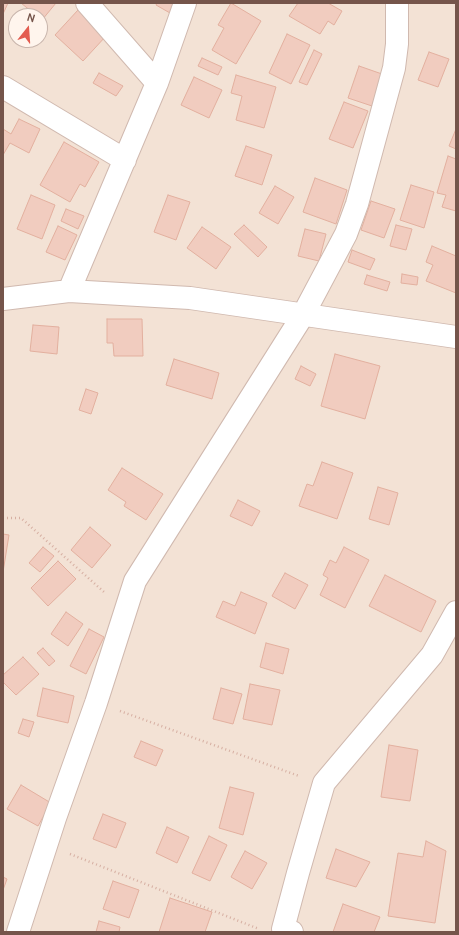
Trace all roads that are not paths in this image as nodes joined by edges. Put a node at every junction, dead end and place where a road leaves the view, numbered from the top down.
1 (87, 3) edge
2 (185, 3) edge
3 (397, 3) edge
4 (157, 83) junction
5 (3, 87) edge
6 (125, 160) junction
7 (69, 291) junction
8 (3, 299) edge
9 (303, 314) junction
10 (456, 337) edge
11 (456, 612) edge
12 (288, 930) edge
13 (18, 932) edge

1 - 4 street
2 - 4 street
3 - 9 street
4 - 6 street
5 - 6 street
6 - 7 street
7 - 8 street
7 - 9 street
9 - 10 street
9 - 13 street
11 - 12 street

